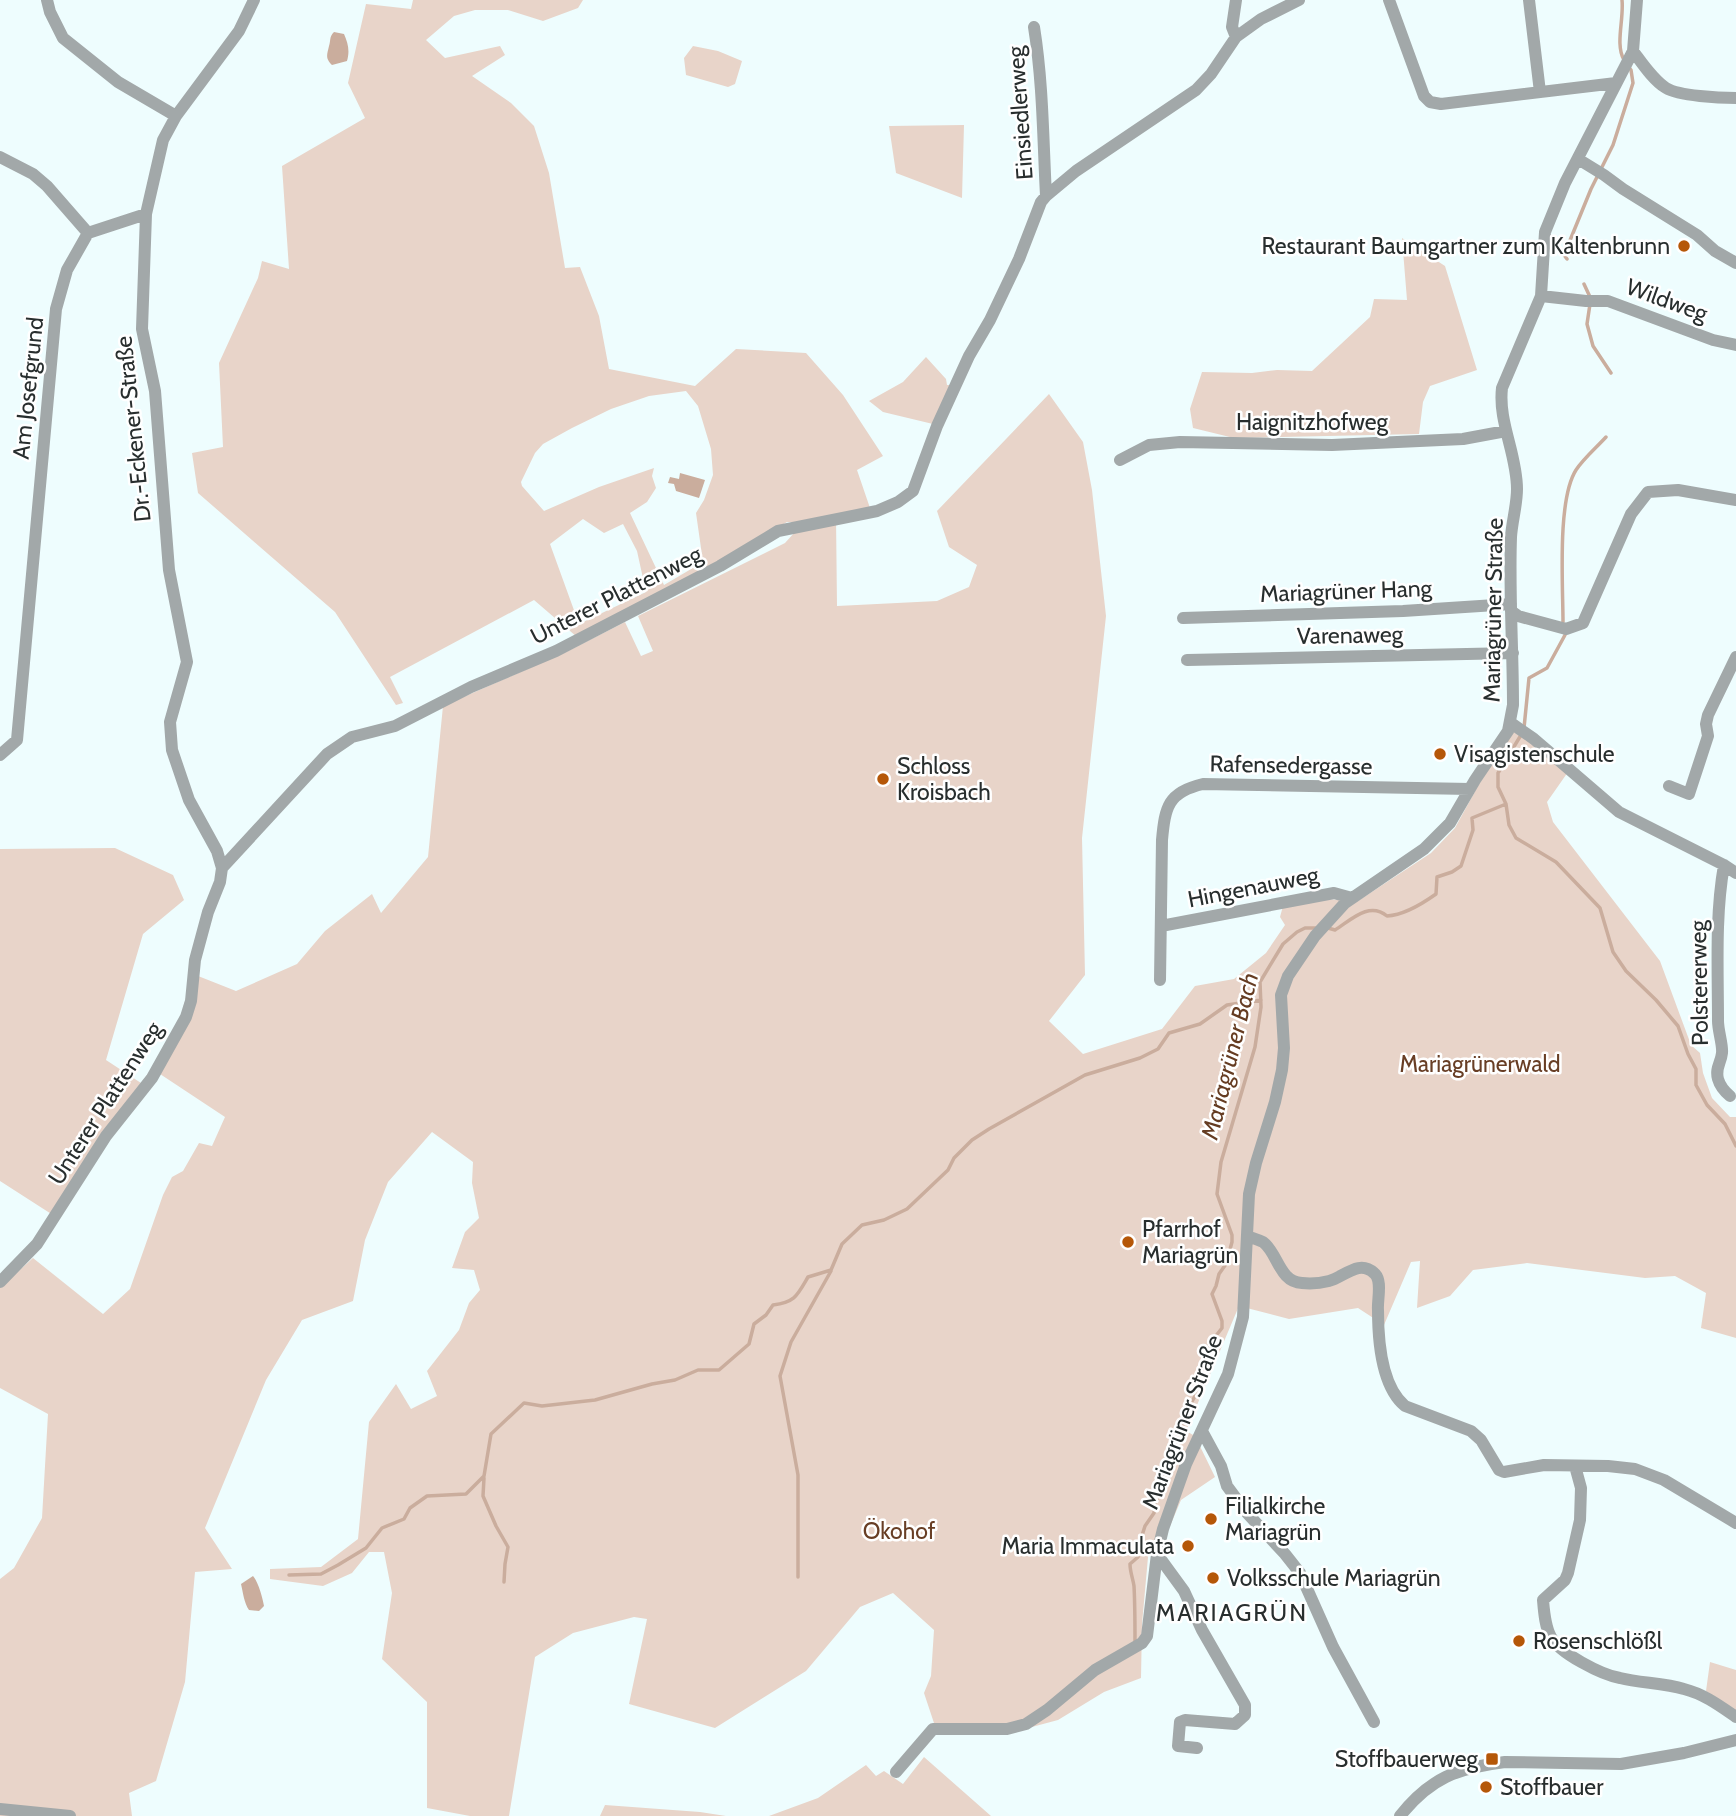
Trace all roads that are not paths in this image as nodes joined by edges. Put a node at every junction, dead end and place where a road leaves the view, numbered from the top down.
1 (47, 0) edge
2 (254, 0) edge
3 (1236, 0) edge
4 (1299, 0) edge
5 (1389, 0) edge
6 (1529, 0) edge
7 (1637, 0) edge
8 (1034, 27) dead end
9 (1236, 37) junction
10 (1628, 60) junction
11 (1616, 83) junction
12 (1540, 92) junction
13 (1736, 98) edge
14 (176, 116) junction
15 (0, 157) edge
16 (1578, 159) junction
17 (1046, 196) junction
18 (146, 214) junction
19 (88, 233) junction
20 (1736, 263) edge
21 (1541, 296) junction
22 (1736, 345) edge
23 (1506, 431) junction
24 (1120, 460) dead end
25 (1736, 500) edge
26 (1511, 607) junction
27 (1183, 618) dead end
28 (1513, 653) junction
29 (1736, 657) edge
30 (1187, 660) dead end
31 (1518, 727) junction
32 (0, 755) edge
33 (1669, 786) dead end
34 (1470, 789) junction
35 (1724, 865) junction
36 (222, 868) junction
37 (1736, 873) edge
38 (1352, 898) junction
39 (1161, 926) junction
40 (1160, 980) dead end
41 (1730, 1096) dead end
42 (1247, 1236) junction
43 (0, 1282) edge
44 (1202, 1431) junction
45 (1575, 1466) junction
46 (1736, 1523) edge
47 (1157, 1554) junction
48 (1736, 1717) edge
49 (1374, 1722) dead end
50 (1736, 1740) edge
51 (1197, 1748) dead end
52 (896, 1772) dead end
53 (0, 1809) edge
54 (70, 1816) edge
55 (1400, 1816) edge

1 - 14 street
2 - 14 street, Dr.-Eckener-Straße
3 - 9 street
4 - 9 street, Unterer Plattenweg
5 - 12 street
6 - 12 street
7 - 10 street, Mariagrüner Straße
8 - 17 street, Einsiedlerweg
9 - 17 street, Unterer Plattenweg
10 - 11 street, Mariagrüner Straße
10 - 13 street
11 - 12 street
11 - 16 street, Mariagrüner Straße
14 - 18 street, Dr.-Eckener-Straße
15 - 19 street
16 - 20 street
16 - 21 street, Mariagrüner Straße
17 - 36 street, Unterer Plattenweg
18 - 19 street
18 - 36 street, Dr.-Eckener-Straße
19 - 32 street, Am Josefgrund
21 - 22 street, Wildweg
21 - 23 street, Mariagrüner Straße
23 - 24 street, Haignitzhofweg
23 - 26 street, Mariagrüner Straße
25 - 26 street
26 - 27 street, Mariagrüner Hang
26 - 28 street, Mariagrüner Straße
28 - 30 street, Varenaweg
28 - 31 street, Mariagrüner Straße
29 - 33 street
31 - 34 street, Mariagrüner Straße
31 - 35 street
34 - 38 street, Mariagrüner Straße
34 - 39 street, Rafensedergasse
35 - 37 street
35 - 41 street, Polstererweg
36 - 43 street, Unterer Plattenweg
38 - 39 street, Hingenauweg
38 - 42 street, Mariagrüner Straße
39 - 40 street, Rafensedergasse
42 - 44 street, Mariagrüner Straße
42 - 45 street
44 - 47 street, Mariagrüner Straße
44 - 49 street
45 - 46 street
45 - 48 street
47 - 51 street
47 - 52 street, Mariagrüner Straße
50 - 55 street
53 - 54 street

